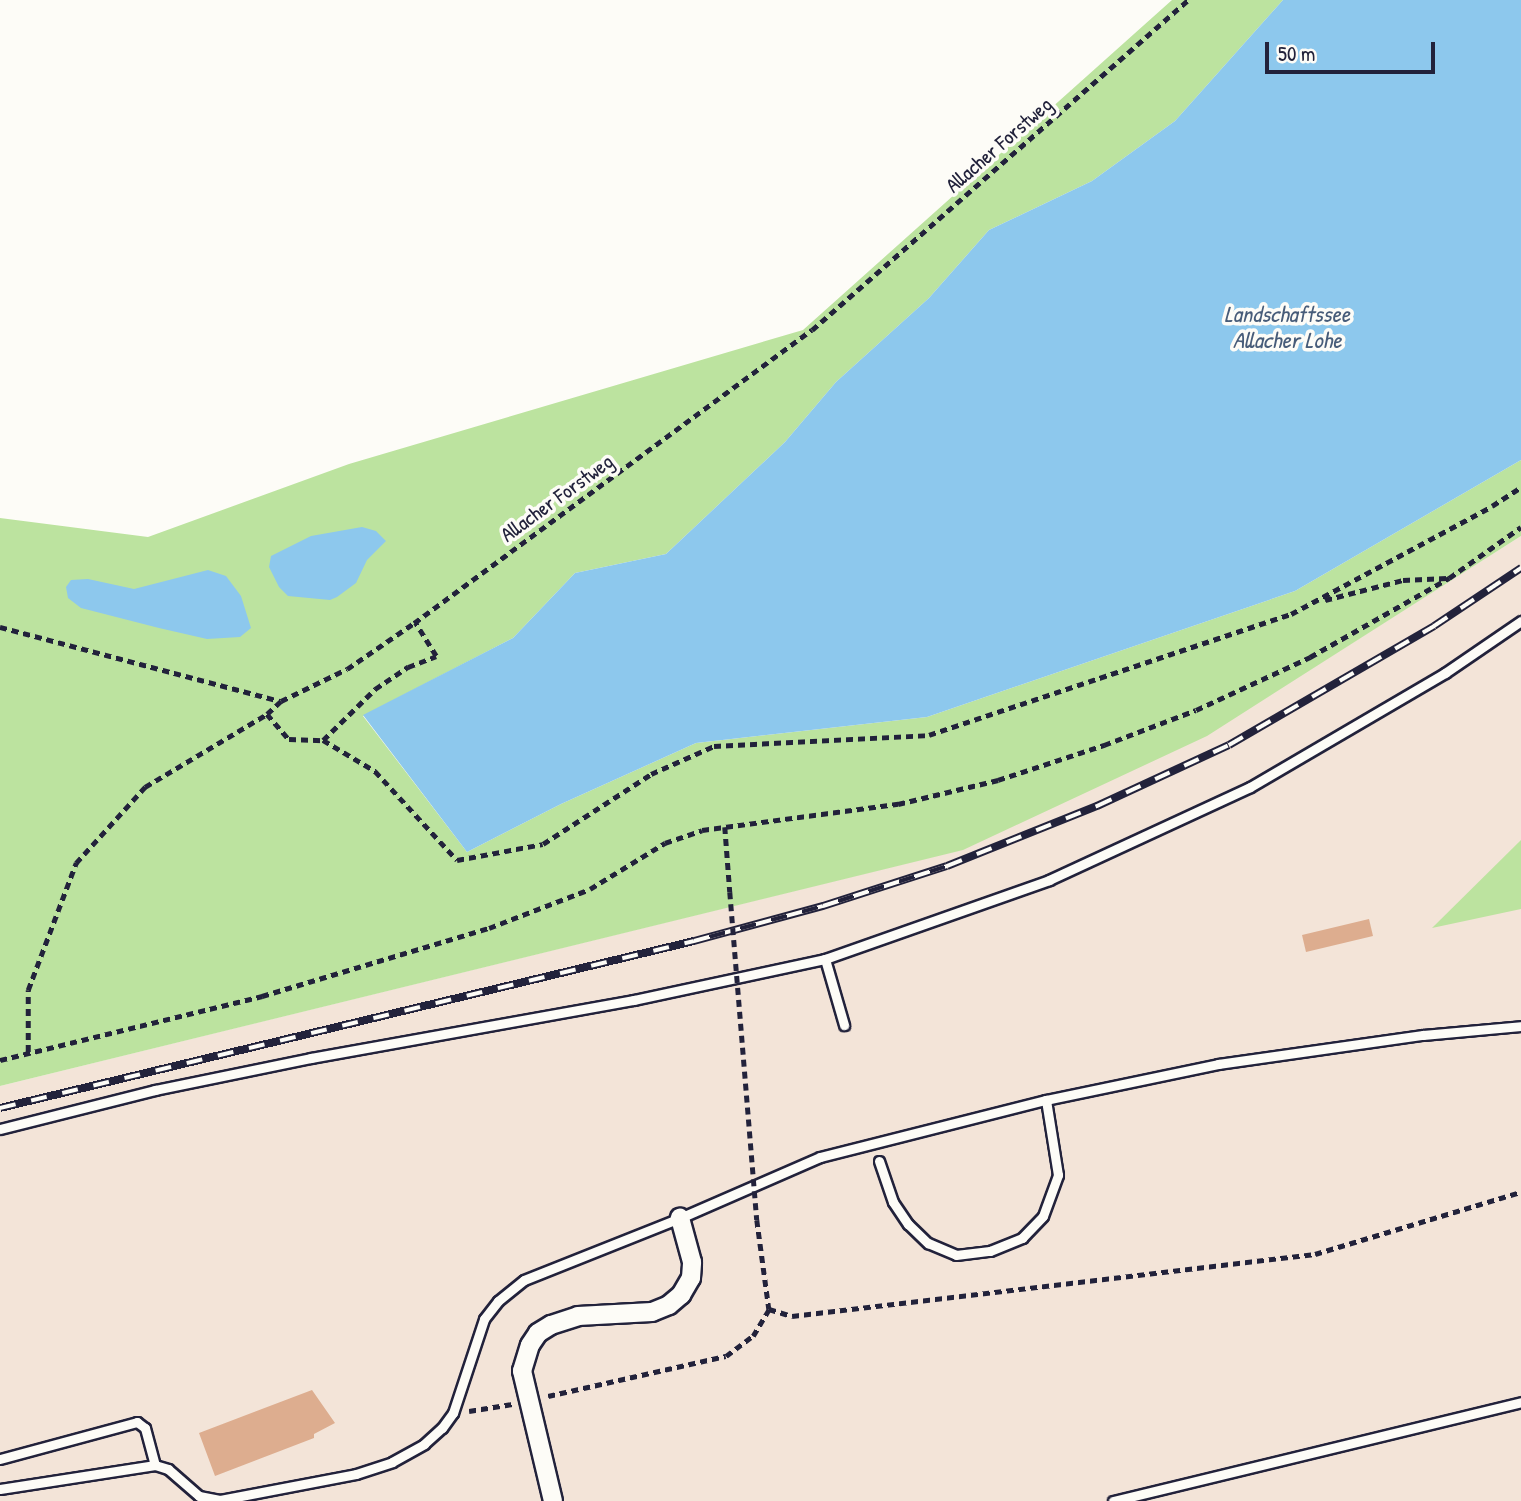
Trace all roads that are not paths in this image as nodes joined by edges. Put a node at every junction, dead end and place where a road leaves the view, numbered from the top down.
1 (1521, 621) edge
2 (825, 959) junction
3 (844, 1026) dead end
4 (1521, 1026) edge
5 (1046, 1100) junction
6 (0, 1129) edge
7 (879, 1161) dead end
8 (680, 1218) junction
9 (1521, 1402) edge
10 (0, 1459) edge
11 (155, 1465) junction
12 (0, 1489) edge
13 (553, 1501) edge
14 (1113, 1501) edge

1 - 2 lane
2 - 3 lane
2 - 6 lane
4 - 5 lane
5 - 7 lane
5 - 8 lane
8 - 11 lane
8 - 13 street
9 - 14 lane
10 - 11 lane
11 - 12 lane

